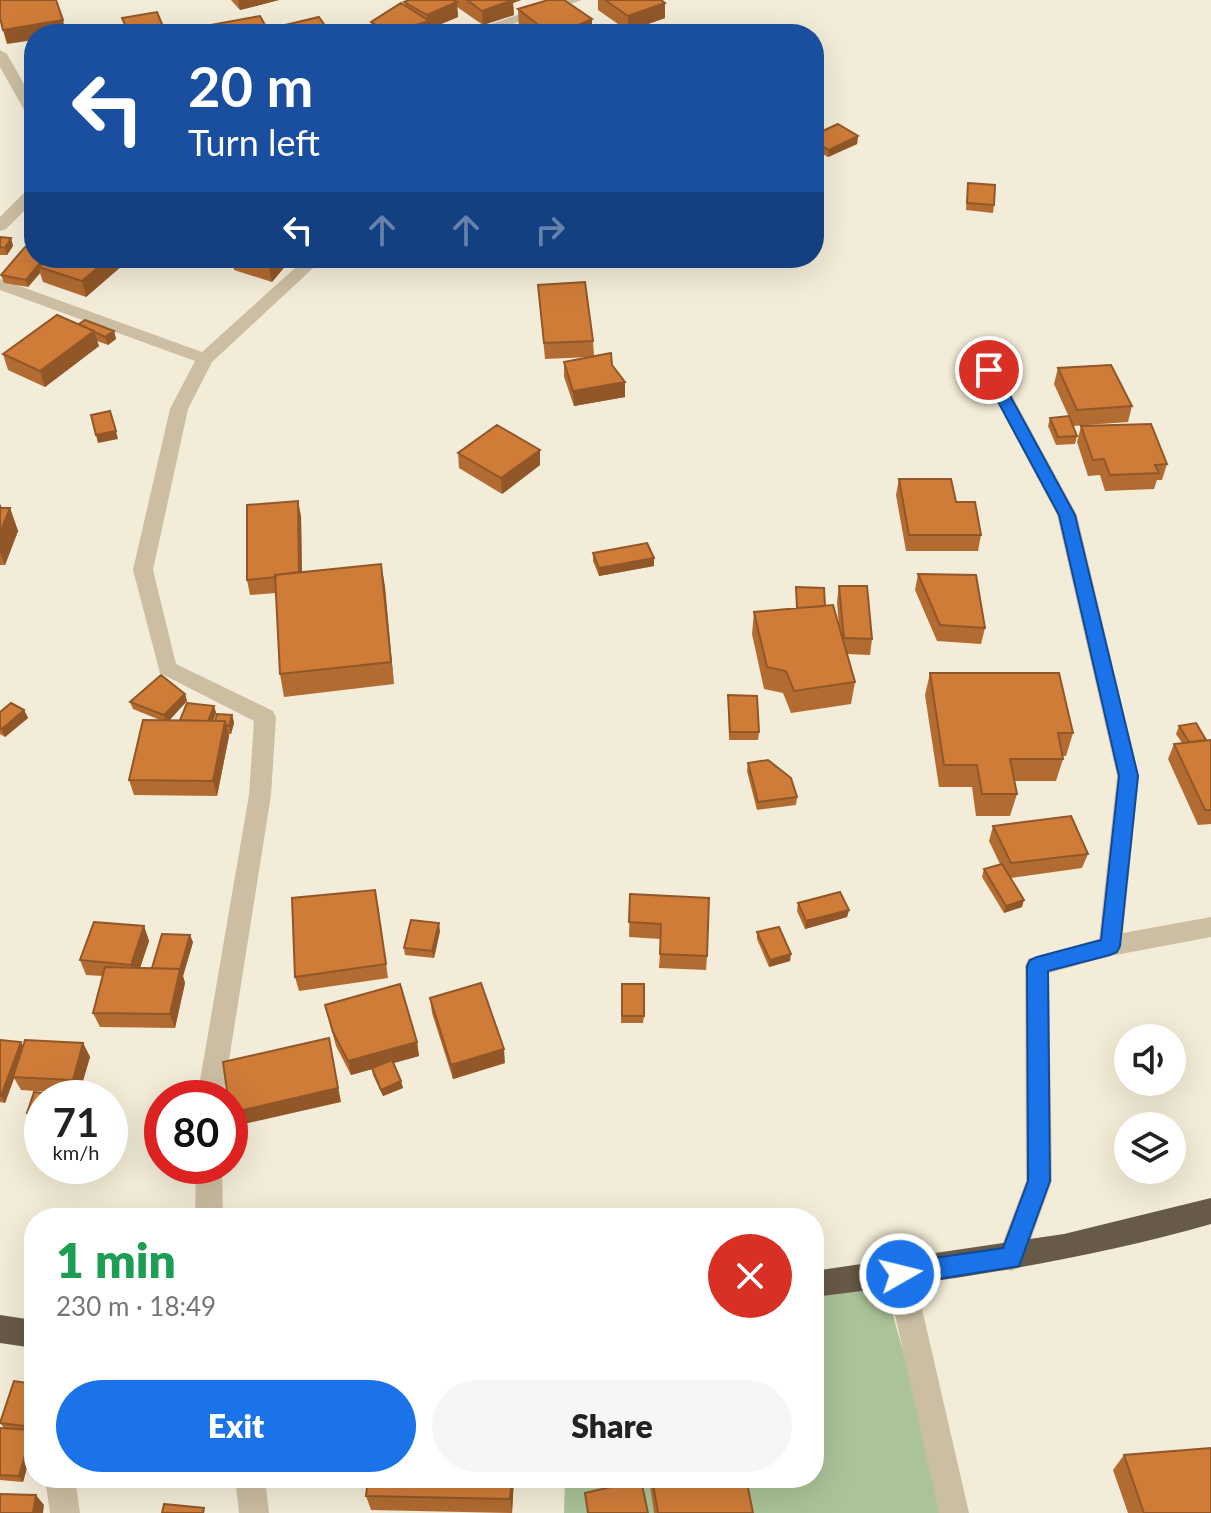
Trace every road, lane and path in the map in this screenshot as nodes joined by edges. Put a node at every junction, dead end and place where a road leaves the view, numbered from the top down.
1 (575, 0) edge
2 (500, 24) edge
3 (0, 54) edge
4 (24, 97) edge
5 (24, 202) edge
6 (0, 226) edge
7 (305, 268) edge
8 (0, 284) edge
9 (205, 359) junction
10 (989, 370) dead end
11 (1211, 927) edge
12 (1110, 946) junction
13 (213, 1080) edge
14 (209, 1184) edge
15 (209, 1208) edge
16 (1211, 1211) edge
17 (1011, 1258) junction
18 (900, 1274) junction
19 (824, 1283) edge
20 (0, 1329) edge
21 (24, 1333) edge
22 (61, 1488) edge
23 (251, 1488) edge
24 (65, 1513) edge
25 (254, 1513) edge
26 (954, 1513) edge

1 - 2 street
3 - 4 street
5 - 6 street
7 - 9 street
8 - 9 street
9 - 13 street
10 - 12 street
11 - 12 street
12 - 17 street
14 - 15 street
16 - 17 highway
17 - 18 highway
18 - 19 highway
18 - 26 street
20 - 21 highway
22 - 24 street
23 - 25 street

